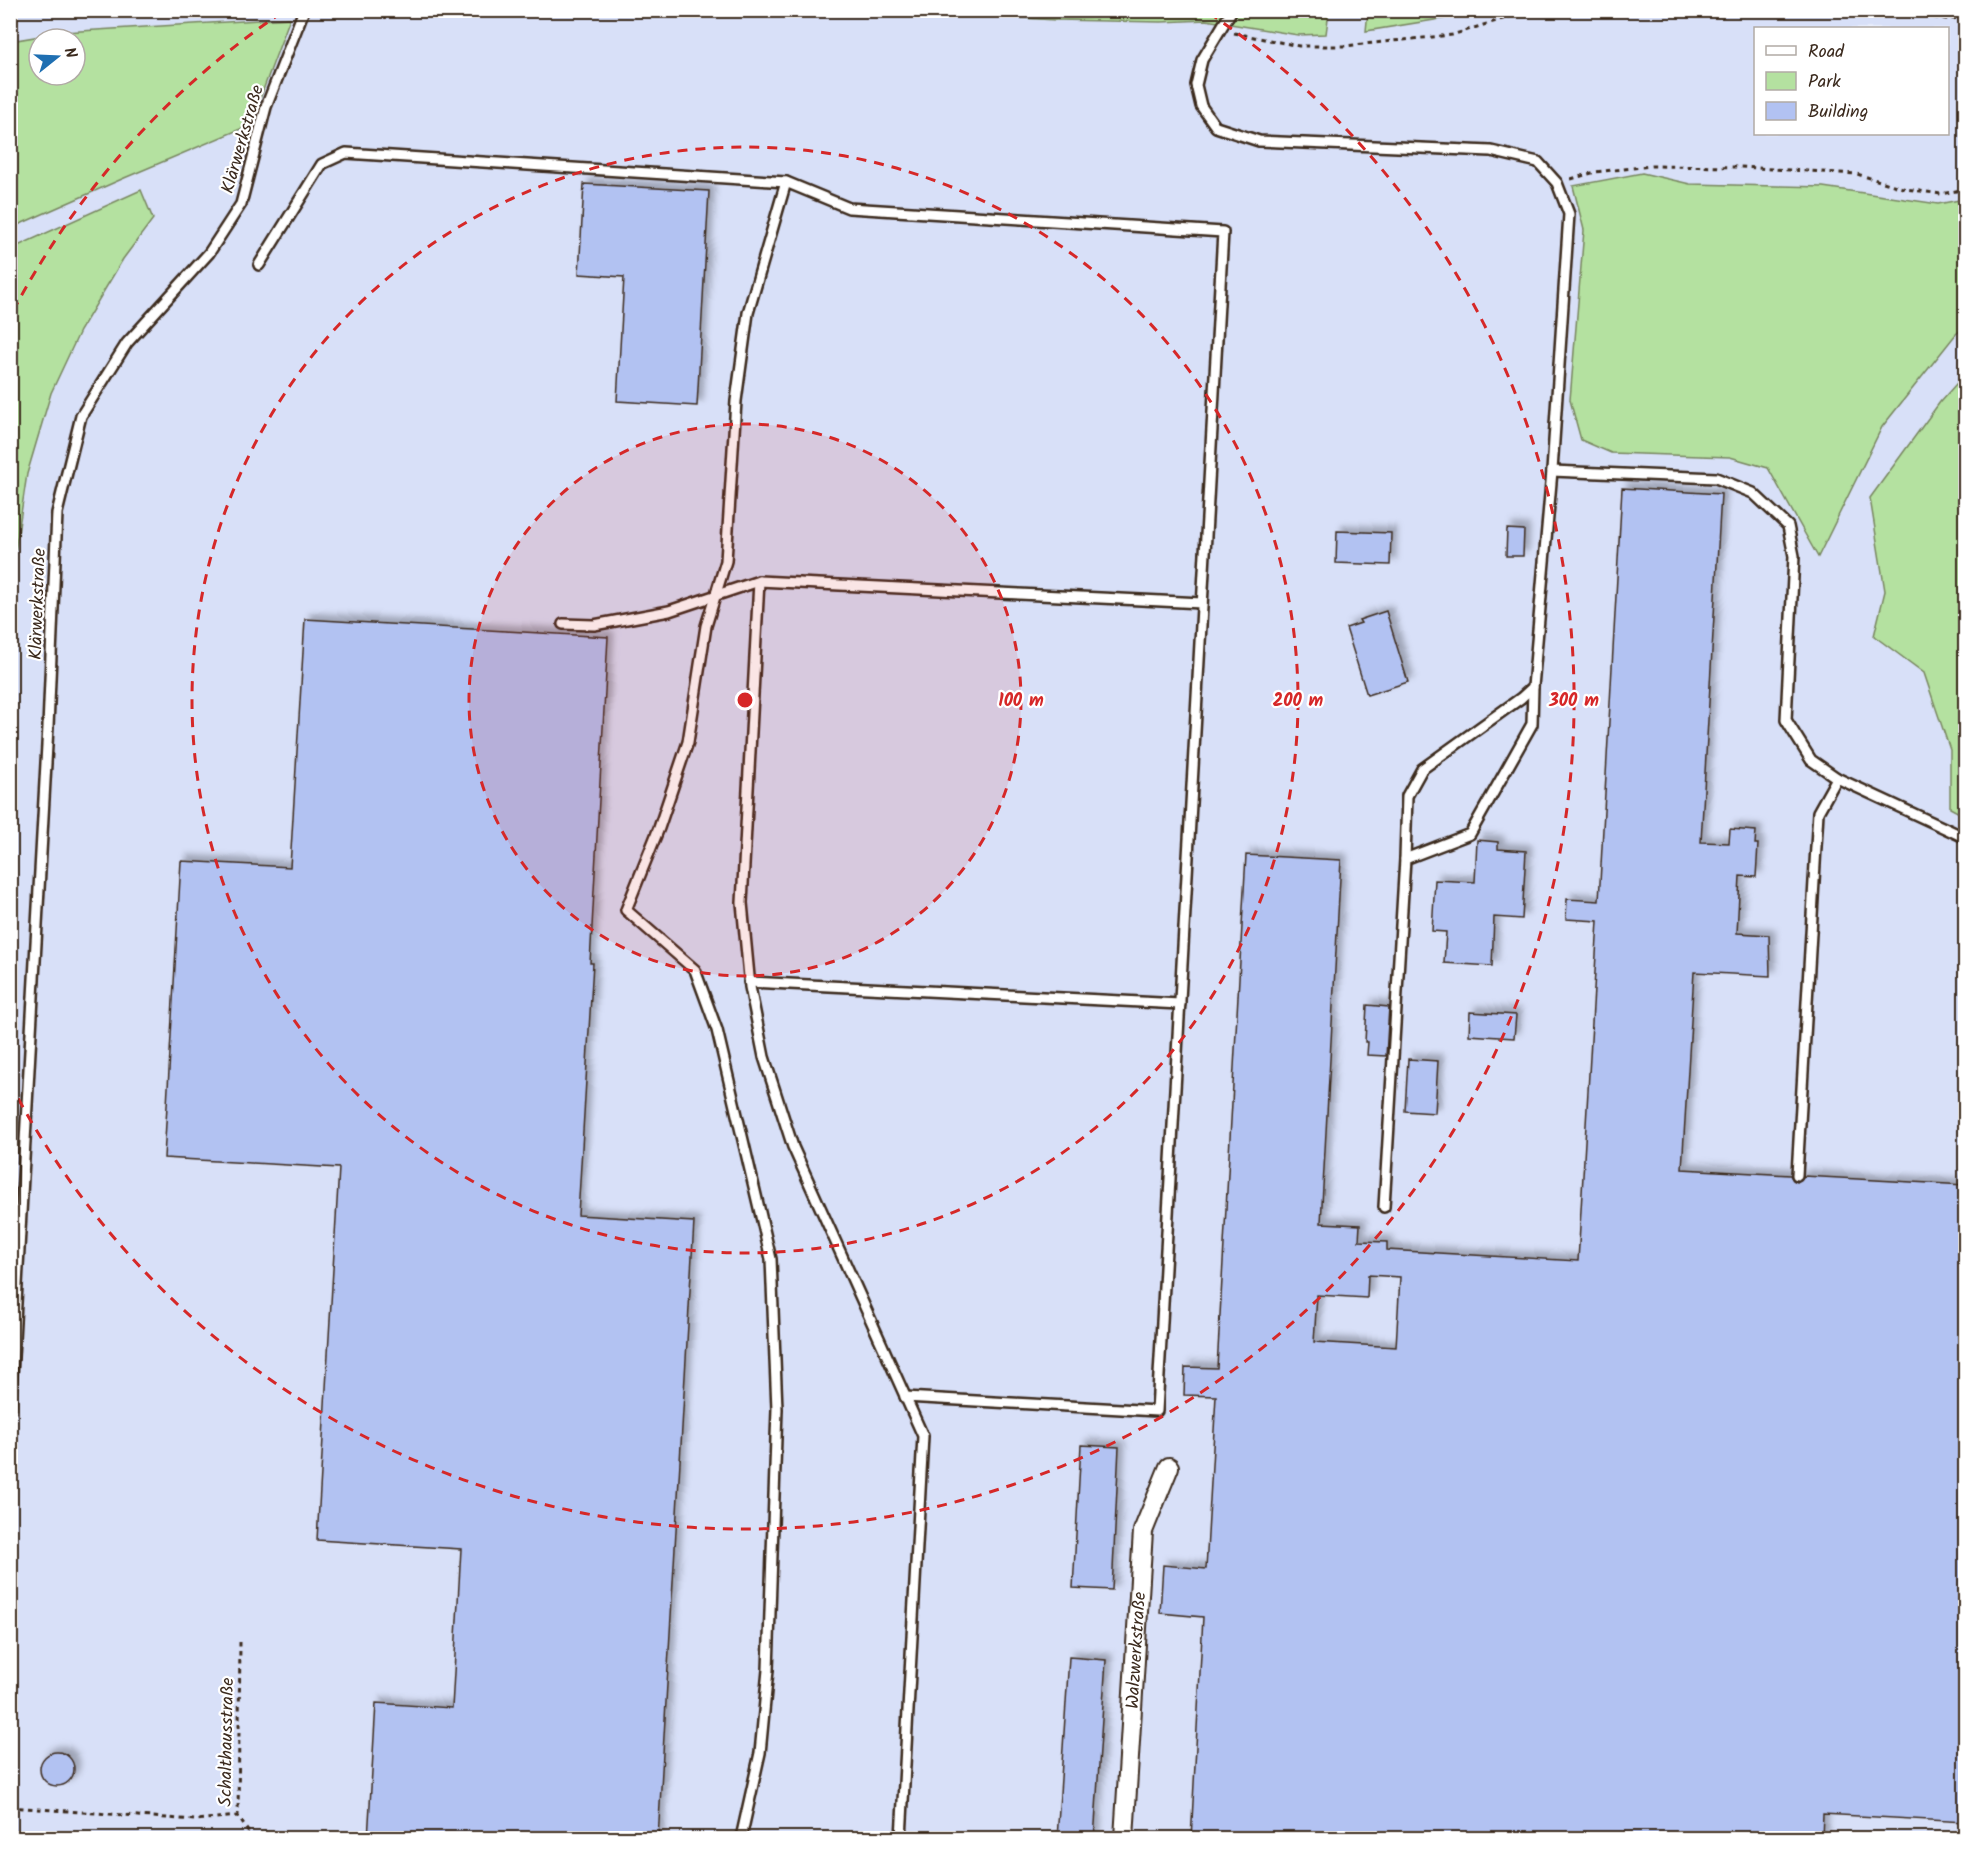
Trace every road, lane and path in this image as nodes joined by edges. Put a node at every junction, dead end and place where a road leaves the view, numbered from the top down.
1 (304, 10) edge
2 (1233, 10) edge
3 (1593, 10) edge
4 (1844, 10) edge
5 (1965, 18) edge
6 (1220, 30) junction
7 (786, 182) junction
8 (1557, 183) junction
9 (1965, 189) edge
10 (259, 265) dead end
11 (1552, 471) junction
12 (759, 581) junction
13 (715, 595) junction
14 (1202, 603) junction
15 (563, 624) dead end
16 (1533, 687) junction
17 (1837, 778) junction
18 (1965, 838) edge
19 (1405, 859) junction
20 (749, 982) junction
21 (1180, 1004) junction
22 (1797, 1176) dead end
23 (1384, 1207) dead end
24 (905, 1397) junction
25 (10, 1410) edge
26 (1169, 1467) dead end
27 (240, 1642) dead end
28 (10, 1807) edge
29 (238, 1816) junction
30 (252, 1839) edge
31 (741, 1839) edge
32 (901, 1839) edge
33 (1124, 1839) edge

1 - 25 lane, Klärwerkstraße
2 - 6 lane
3 - 6 path
4 - 5 path
6 - 8 lane
7 - 10 lane
7 - 13 lane
7 - 14 lane
8 - 9 path
8 - 11 lane
11 - 16 lane
11 - 17 lane
12 - 13 lane
12 - 14 lane
12 - 20 lane
13 - 15 lane
13 - 31 lane
14 - 21 lane
16 - 19 lane
16 - 19 lane
17 - 18 lane
17 - 22 lane
19 - 23 lane
20 - 21 lane
20 - 24 lane
21 - 24 lane
24 - 32 lane
26 - 33 street, Walzwerkstraße
27 - 29 path, Schalthausstraße
28 - 29 path
29 - 30 path, Schalthausstraße

